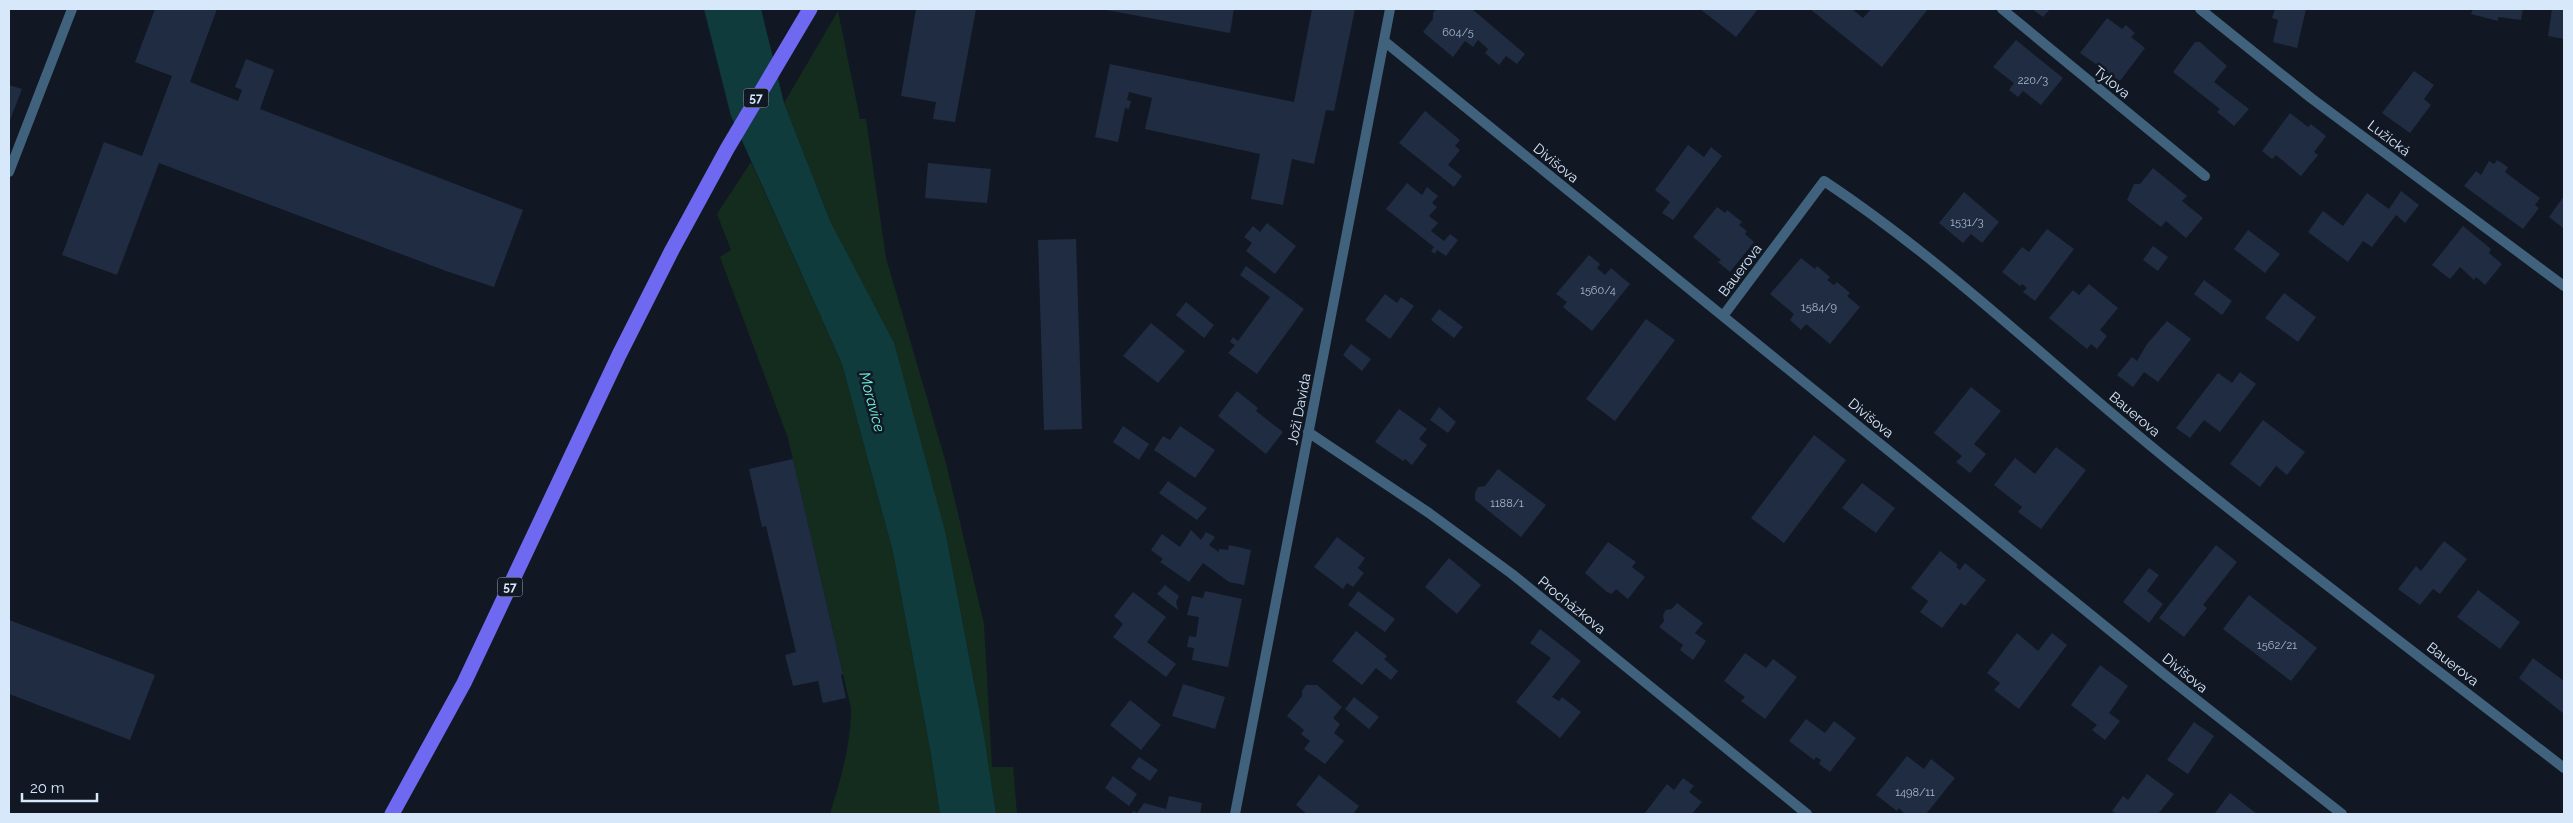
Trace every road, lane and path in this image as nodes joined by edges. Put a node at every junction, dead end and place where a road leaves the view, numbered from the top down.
1 (72, 9) edge
2 (810, 9) edge
3 (1390, 9) edge
4 (2002, 9) edge
5 (2200, 9) edge
6 (1384, 41) junction
7 (9, 172) edge
8 (2204, 176) dead end
9 (2564, 286) edge
10 (1723, 316) junction
11 (1308, 432) junction
12 (2564, 768) edge
13 (392, 814) edge
14 (1235, 814) edge
15 (1807, 814) edge
16 (2342, 814) edge

1 - 7 street
2 - 13 main road, 57
3 - 6 street, Joži Davida
4 - 8 street, Tylova
5 - 9 street, Lužická
6 - 10 street, Divišova
6 - 11 street, Joži Davida
10 - 12 street, Bauerova
10 - 16 street, Divišova
11 - 14 street, Joži Davida
11 - 15 street, Procházkova

